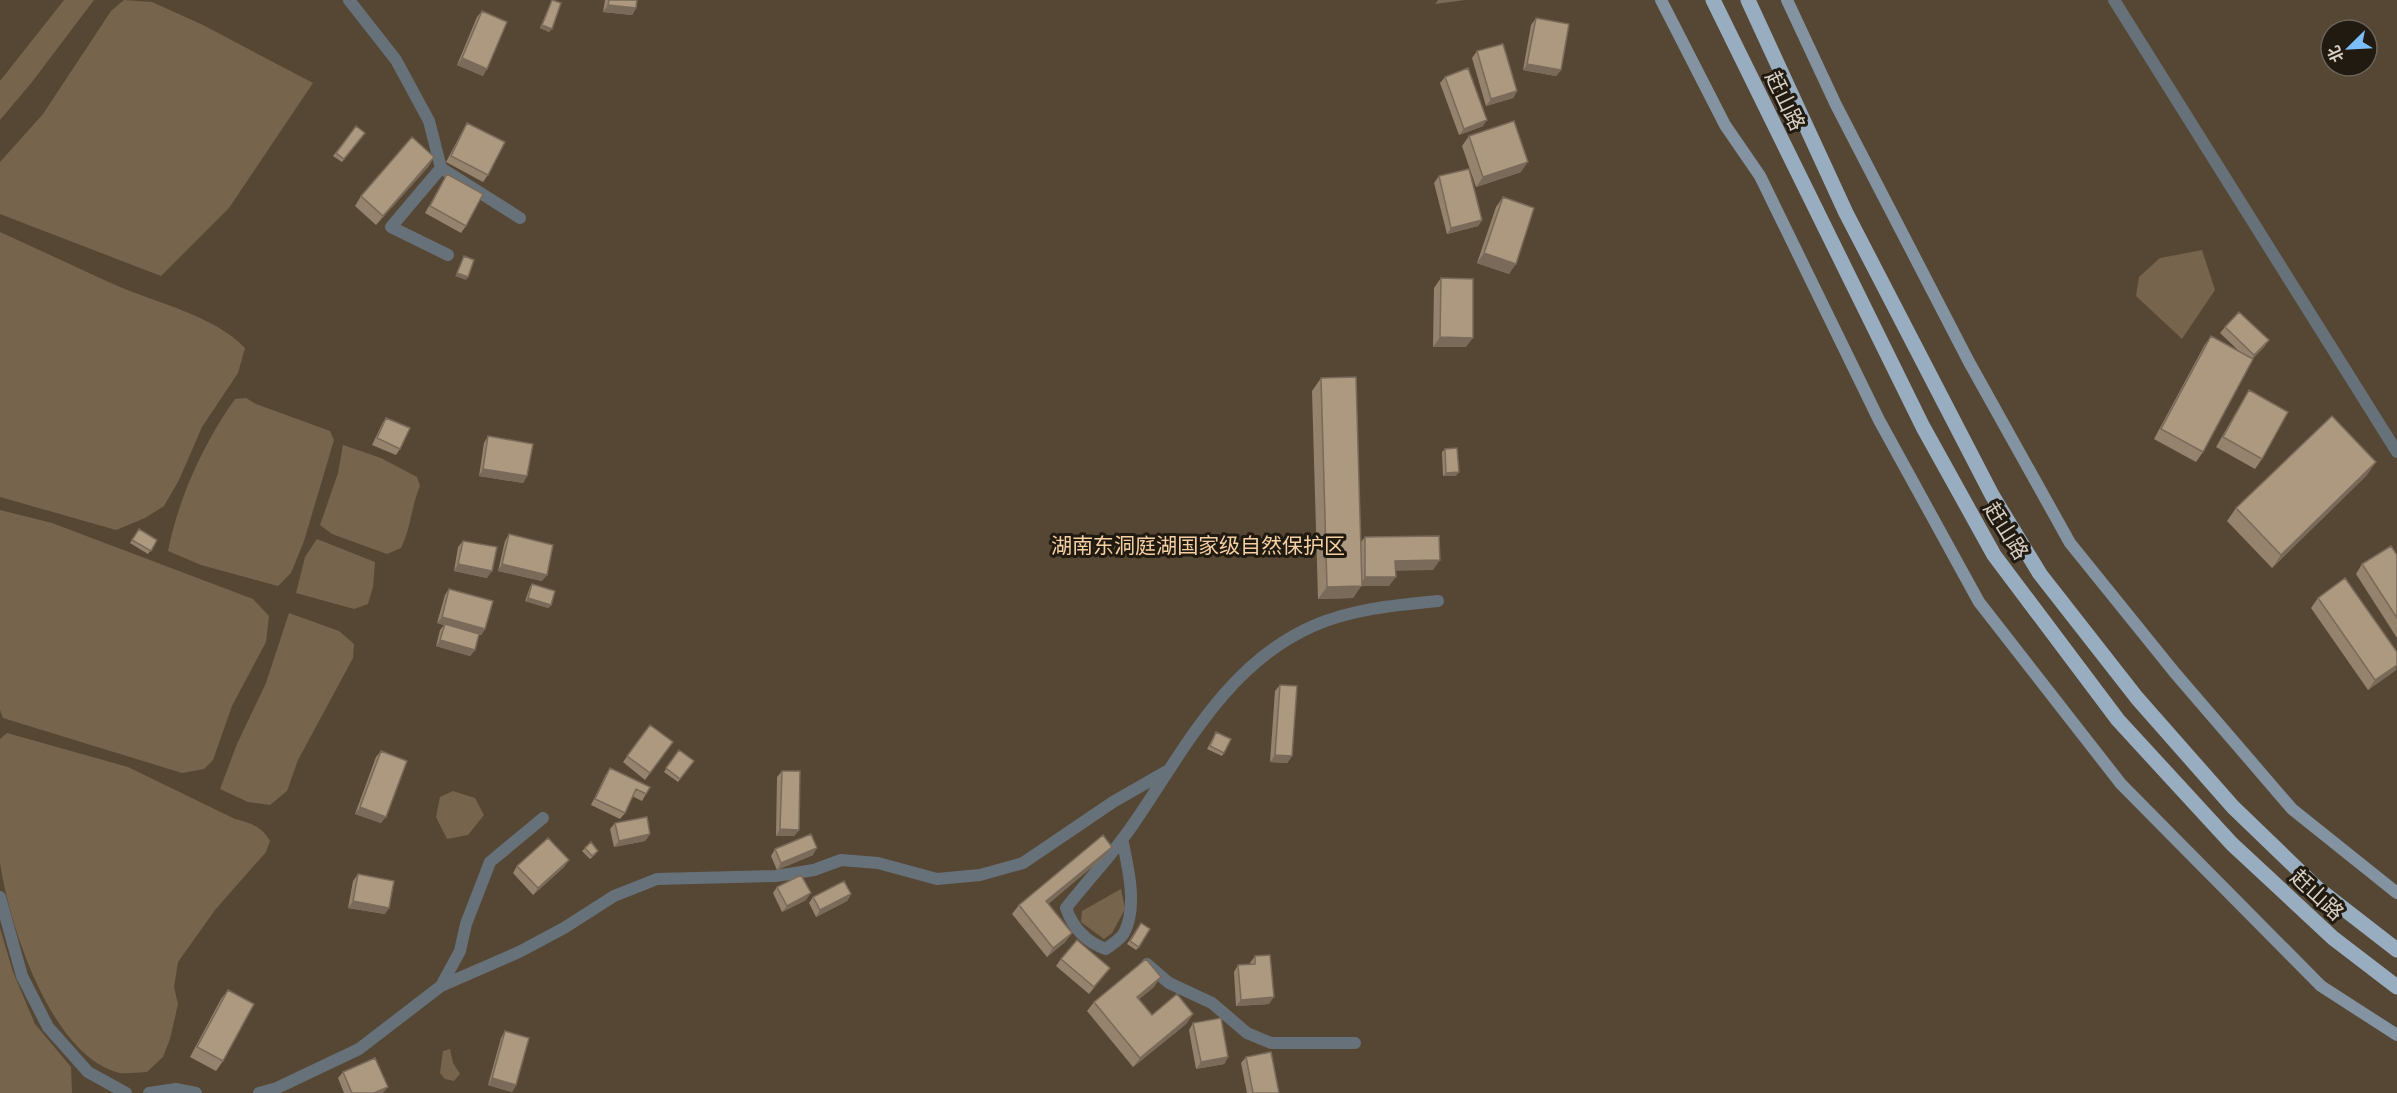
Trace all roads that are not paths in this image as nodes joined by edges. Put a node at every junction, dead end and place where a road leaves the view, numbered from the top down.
1 (349, 0) edge
2 (1661, 0) edge
3 (1713, 0) edge
4 (1748, 0) edge
5 (1787, 0) edge
6 (2114, 0) edge
7 (441, 168) junction
8 (520, 218) dead end
9 (448, 255) dead end
10 (2397, 452) edge
11 (1438, 601) dead end
12 (1167, 771) junction
13 (543, 818) dead end
14 (1122, 839) junction
15 (2397, 893) edge
16 (0, 897) edge
17 (2397, 950) edge
18 (1144, 962) edge
19 (441, 986) junction
20 (2397, 987) edge
21 (2397, 1035) edge
22 (1355, 1043) dead end
23 (126, 1093) edge
24 (149, 1093) edge
25 (196, 1093) edge
26 (259, 1093) edge

1 - 7 street
2 - 21 main road
3 - 20 main road, 赶山路
4 - 17 main road, 赶山路
5 - 15 main road
6 - 10 street
7 - 8 street
7 - 9 street
11 - 12 street
12 - 14 street
12 - 19 street
13 - 19 street
14 - 14 street
16 - 23 street
18 - 22 street
19 - 26 street
24 - 25 street

